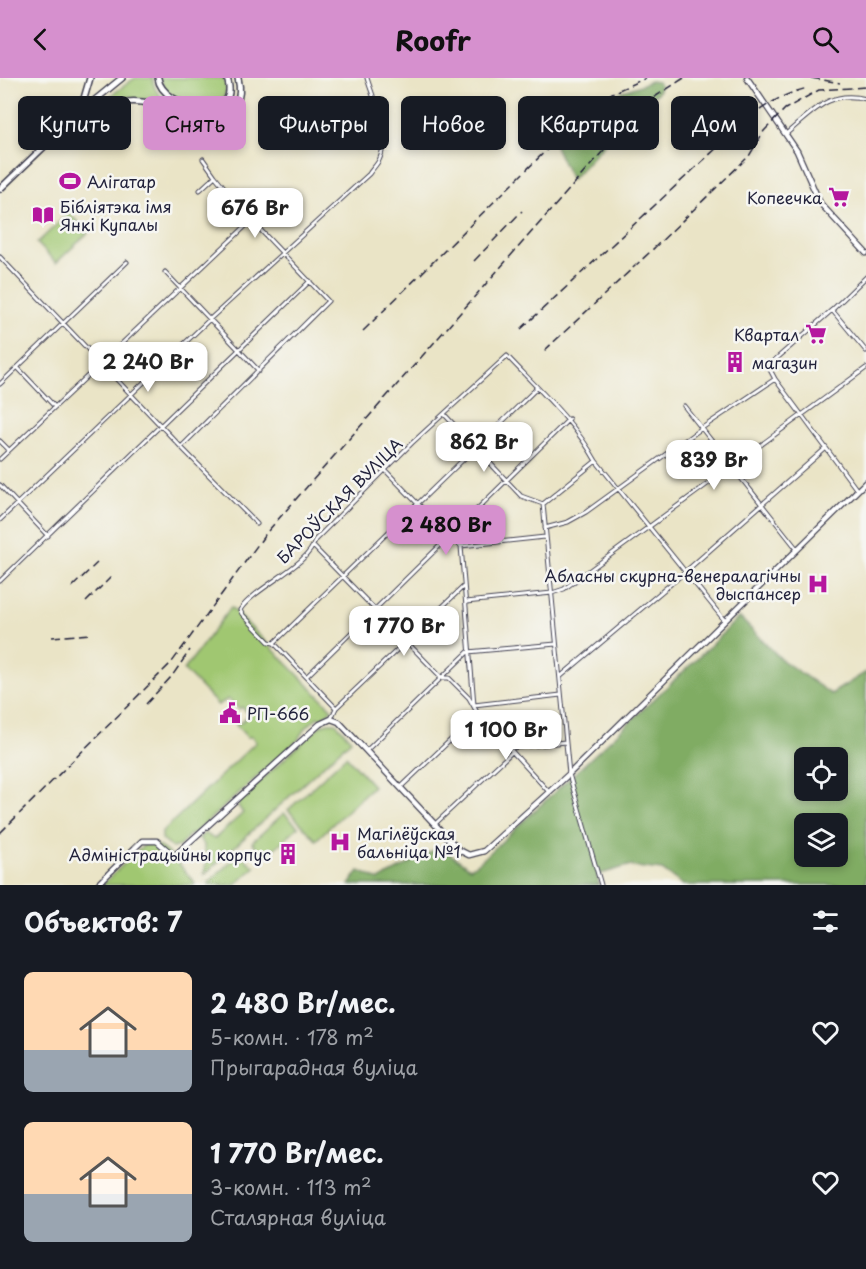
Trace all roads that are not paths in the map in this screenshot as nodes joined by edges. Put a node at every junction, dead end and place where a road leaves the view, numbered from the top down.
1 (90, 78) edge
2 (122, 78) edge
3 (158, 78) edge
4 (227, 78) edge
5 (238, 78) edge
6 (367, 78) edge
7 (747, 78) edge
8 (84, 96) edge
9 (100, 96) edge
10 (866, 99) edge
11 (131, 102) edge
12 (786, 134) junction
13 (41, 150) edge
14 (203, 159) dead end
15 (215, 177) junction
16 (0, 189) edge
17 (200, 190) dead end
18 (251, 220) junction
19 (282, 252) junction
20 (866, 253) edge
21 (0, 256) edge
22 (127, 262) dead end
23 (165, 272) dead end
24 (866, 277) edge
25 (310, 281) junction
26 (179, 288) junction
27 (832, 310) junction
28 (210, 319) junction
29 (63, 324) junction
30 (240, 350) junction
31 (866, 351) edge
32 (101, 363) junction
33 (18, 368) junction
34 (866, 368) edge
35 (259, 370) junction
36 (775, 379) junction
37 (0, 384) edge
38 (537, 388) junction
39 (131, 395) junction
40 (684, 406) dead end
41 (55, 407) junction
42 (443, 414) junction
43 (801, 415) junction
44 (569, 420) junction
45 (161, 426) junction
46 (702, 428) junction
47 (0, 441) edge
48 (181, 447) junction
49 (474, 448) junction
50 (825, 449) junction
51 (9, 450) junction
52 (0, 459) edge
53 (597, 461) junction
54 (732, 466) junction
55 (386, 471) junction
56 (506, 480) junction
57 (866, 482) edge
58 (0, 485) edge
59 (618, 489) junction
60 (857, 490) junction
61 (17, 503) junction
62 (417, 504) junction
63 (543, 504) junction
64 (762, 504) junction
65 (0, 519) edge
66 (257, 524) dead end
67 (648, 527) junction
68 (545, 528) junction
69 (48, 536) junction
70 (450, 537) junction
71 (546, 537) junction
72 (314, 546) junction
73 (460, 546) junction
74 (797, 549) junction
75 (685, 572) junction
76 (344, 577) junction
77 (0, 581) edge
78 (463, 587) junction
79 (552, 593) junction
80 (466, 602) junction
81 (376, 610) junction
82 (725, 621) junction
83 (406, 640) junction
84 (274, 643) junction
85 (556, 644) junction
86 (468, 652) junction
87 (307, 676) junction
88 (560, 677) junction
89 (442, 678) junction
90 (561, 695) junction
91 (474, 705) junction
92 (336, 708) junction
93 (478, 714) junction
94 (331, 719) junction
95 (565, 741) junction
96 (511, 750) junction
97 (366, 751) junction
98 (569, 774) junction
99 (400, 787) junction
100 (550, 792) junction
101 (435, 824) junction
102 (97, 885) edge
103 (601, 885) edge

1 - 8 main road
2 - 9 main road
3 - 4 main road
5 - 11 main road
6 - 19 street
7 - 12 main road
10 - 12 street
12 - 20 main road
13 - 16 main road
14 - 15 street
15 - 17 street
15 - 18 street
18 - 19 street
18 - 26 street
19 - 25 street
19 - 28 street
21 - 29 street
22 - 29 street
23 - 26 street
24 - 27 street
25 - 30 street
25 - 35 street
26 - 28 street
26 - 32 street
27 - 31 street
27 - 36 street
28 - 30 street
28 - 39 street
29 - 32 street
29 - 33 street
30 - 35 street
30 - 45 street
32 - 39 street
32 - 41 street
33 - 37 street
33 - 41 street
34 - 43 street
35 - 48 street
36 - 43 street
36 - 46 street
38 - 42 street, БАРОЎСКАЯ ВУЛІЦА
38 - 44 street
38 - 49 street
39 - 45 street
39 - 61 street
40 - 46 street
41 - 51 street
42 - 49 street
42 - 55 street, БАРОЎСКАЯ ВУЛІЦА
43 - 50 street
43 - 54 street
44 - 53 street
44 - 56 street
45 - 48 street
45 - 69 street
46 - 54 street
46 - 59 street
47 - 51 street
48 - 66 street
49 - 56 street
49 - 62 street
50 - 60 street
50 - 64 street
51 - 52 street
53 - 59 street
53 - 63 street
54 - 64 street
54 - 67 street
55 - 62 street
55 - 72 street, БАРОЎСКАЯ ВУЛІЦА
56 - 63 street
56 - 70 street
57 - 60 main road
58 - 61 street
59 - 67 street
59 - 68 street
60 - 74 main road
61 - 65 street
61 - 69 street
62 - 70 street
62 - 76 street
63 - 68 street
64 - 74 street
64 - 75 street
67 - 75 street
67 - 79 street
68 - 71 street
69 - 77 street
70 - 73 street
70 - 81 street
71 - 73 street
71 - 79 street
72 - 76 street
72 - 84 street, БАРОЎСКАЯ ВУЛІЦА
73 - 78 street
74 - 82 main road
75 - 82 street
75 - 88 street
76 - 81 street
76 - 84 street
78 - 80 street
78 - 83 street
79 - 80 street
79 - 85 street
80 - 86 street
81 - 83 street
81 - 87 street
82 - 98 main road
83 - 89 street
83 - 92 street
84 - 87 street
85 - 86 street
85 - 88 street
86 - 89 street
86 - 91 street
87 - 92 street
88 - 90 street
89 - 91 street
89 - 97 street
90 - 91 street
90 - 95 street
91 - 93 street
92 - 94 street
93 - 96 street
93 - 99 street
94 - 97 main road
94 - 102 main road
95 - 96 street
95 - 98 street
96 - 100 street
96 - 101 street
97 - 99 main road
98 - 100 main road
98 - 103 street
99 - 101 main road
100 - 101 main road

